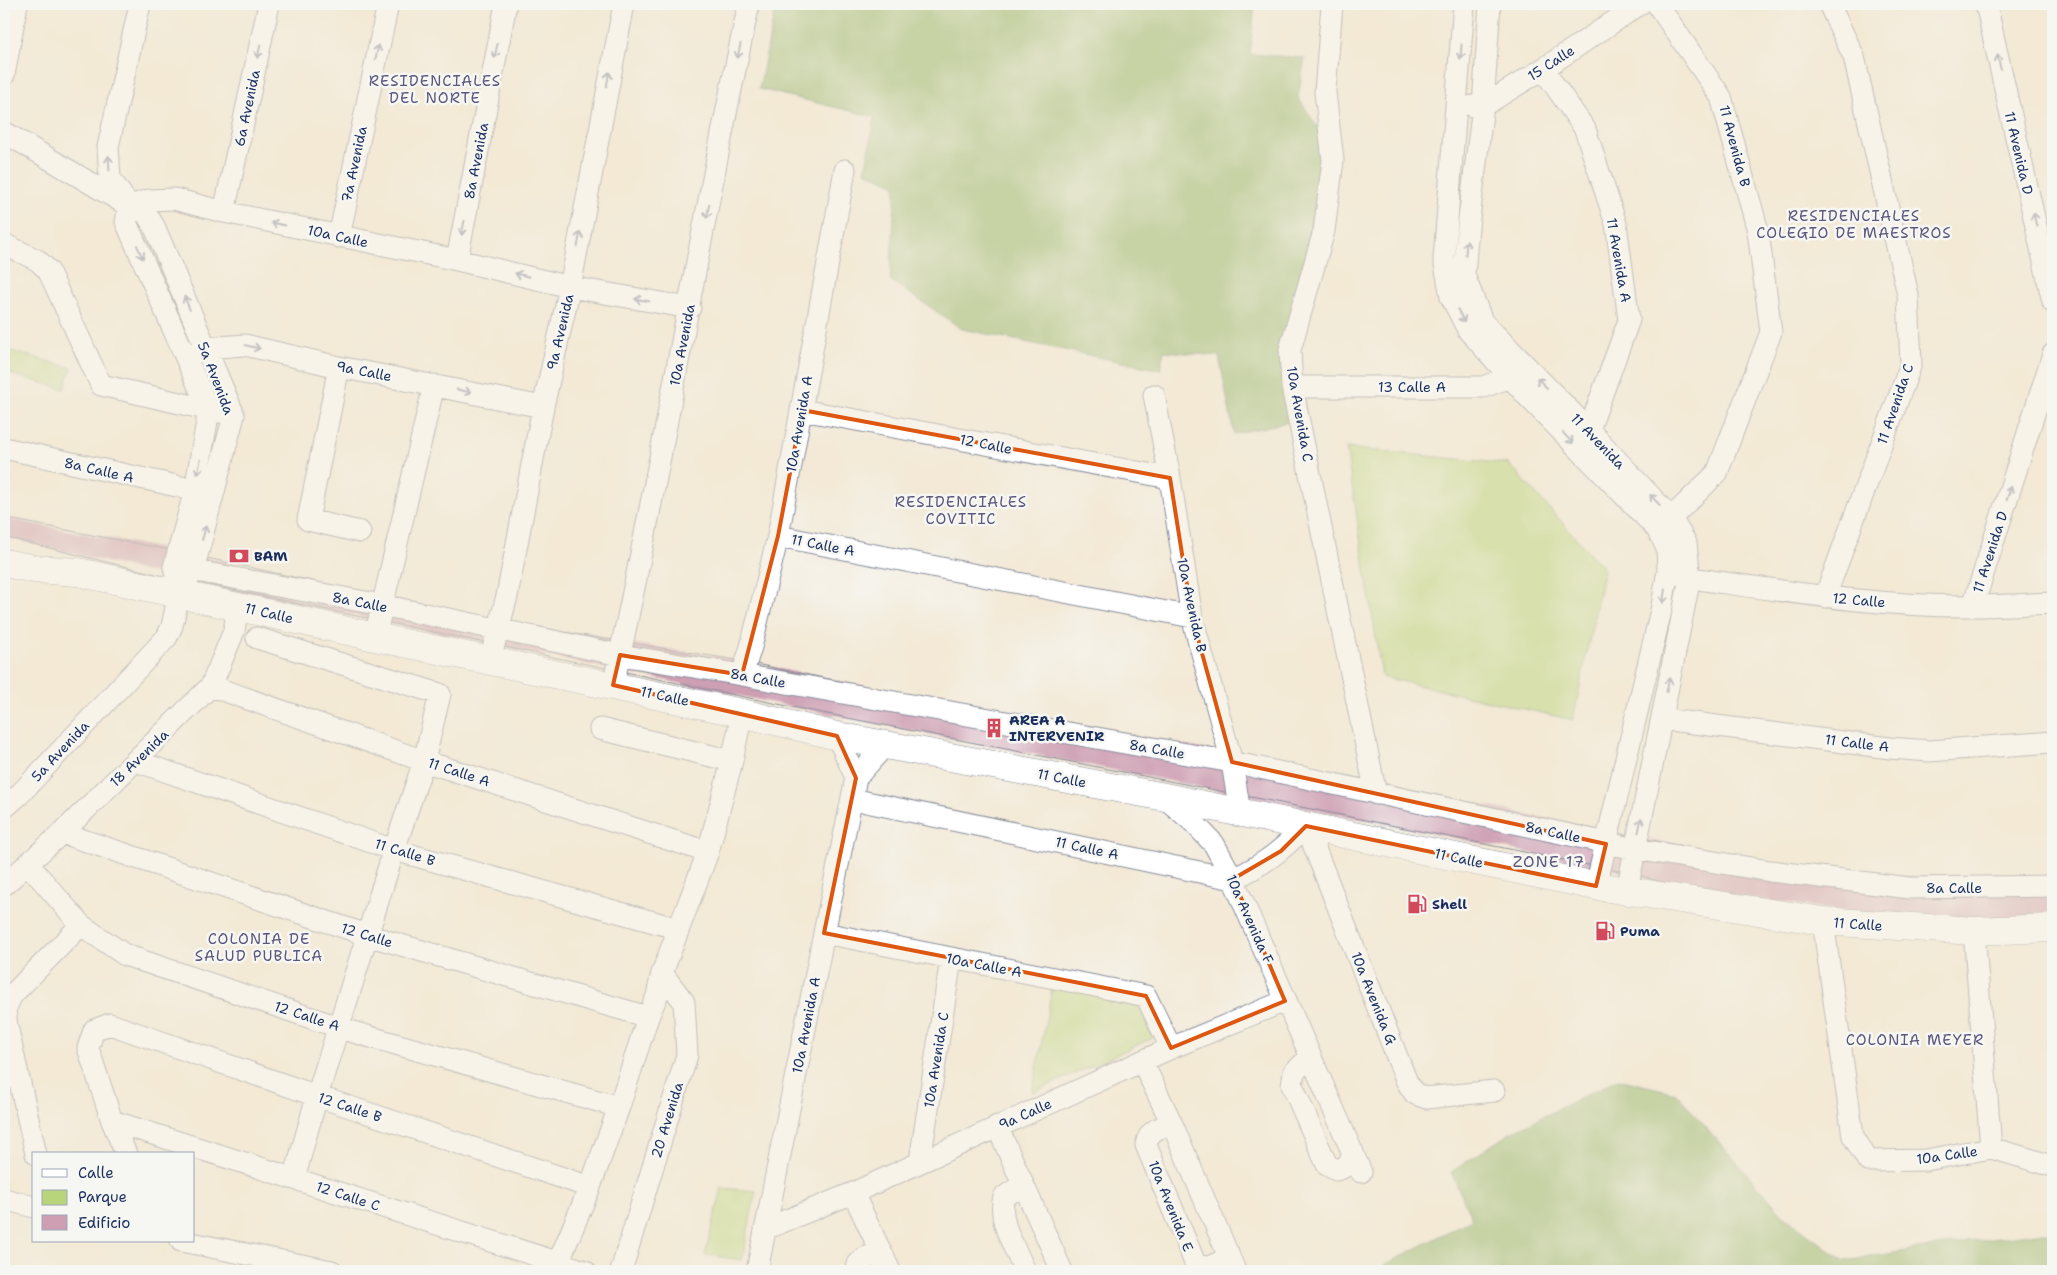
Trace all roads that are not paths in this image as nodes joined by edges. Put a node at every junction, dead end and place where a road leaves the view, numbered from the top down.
1 (17, 4) edge
2 (140, 4) edge
3 (269, 4) edge
4 (388, 4) edge
5 (506, 4) edge
6 (624, 4) edge
7 (749, 4) edge
8 (1332, 4) edge
9 (1464, 4) edge
10 (1490, 4) edge
11 (1640, 4) edge
12 (1657, 4) edge
13 (1829, 4) edge
14 (1986, 4) edge
15 (1543, 69) junction
16 (4, 75) edge
17 (1483, 106) junction
18 (1457, 107) junction
19 (4, 132) edge
20 (845, 170) dead end
21 (128, 206) junction
22 (224, 212) junction
23 (339, 237) junction
24 (4, 244) edge
25 (457, 260) junction
26 (570, 286) junction
27 (2053, 302) edge
28 (690, 308) junction
29 (195, 352) junction
30 (2053, 354) edge
31 (338, 367) junction
32 (1518, 372) junction
33 (434, 385) junction
34 (1292, 387) junction
35 (1154, 395) dead end
36 (543, 406) junction
37 (209, 410) junction
38 (802, 410) junction
39 (234, 415) junction
40 (1589, 430) junction
41 (4, 448) edge
42 (1170, 478) junction
43 (195, 490) junction
44 (1671, 518) junction
45 (360, 532) dead end
46 (778, 536) junction
47 (4, 547) edge
48 (4, 563) edge
49 (184, 569) junction
50 (1668, 570) junction
51 (78, 572) junction
52 (1690, 578) junction
53 (179, 594) junction
54 (1825, 597) junction
55 (2053, 603) edge
56 (382, 605) junction
57 (238, 606) junction
58 (1973, 606) junction
59 (1192, 617) junction
60 (498, 630) junction
61 (375, 637) junction
62 (257, 638) dead end
63 (620, 655) junction
64 (490, 660) junction
65 (742, 675) junction
66 (613, 685) junction
67 (211, 686) junction
68 (742, 713) junction
69 (1662, 718) junction
70 (600, 729) dead end
71 (837, 736) junction
72 (2053, 742) edge
73 (885, 745) junction
74 (136, 761) junction
75 (424, 761) junction
76 (732, 762) junction
77 (1232, 762) junction
78 (856, 778) junction
79 (1376, 794) junction
80 (1165, 797) junction
81 (852, 799) junction
82 (4, 808) edge
83 (1240, 813) junction
84 (1306, 826) junction
85 (62, 833) junction
86 (1606, 844) junction
87 (1635, 849) junction
88 (394, 850) junction
89 (708, 852) junction
90 (28, 864) junction
91 (1233, 878) junction
92 (4, 886) edge
93 (1596, 886) junction
94 (2053, 886) edge
95 (1627, 890) junction
96 (1823, 921) junction
97 (81, 925) junction
98 (2053, 928) edge
99 (679, 929) junction
100 (1974, 931) junction
101 (824, 933) junction
102 (367, 935) junction
103 (951, 959) junction
104 (662, 973) junction
105 (1285, 1001) junction
106 (648, 1017) junction
107 (339, 1027) junction
108 (1171, 1048) junction
109 (1311, 1057) junction
110 (1142, 1061) junction
111 (1494, 1091) dead end
112 (317, 1096) junction
113 (619, 1107) junction
114 (112, 1121) junction
115 (1172, 1124) junction
116 (997, 1126) junction
117 (1991, 1148) junction
118 (36, 1152) edge
119 (125, 1152) edge
120 (1353, 1152) junction
121 (920, 1161) junction
122 (2053, 1166) edge
123 (1362, 1172) dead end
124 (294, 1179) junction
125 (590, 1187) junction
126 (1024, 1188) junction
127 (853, 1193) junction
128 (4, 1199) edge
129 (32, 1206) edge
130 (766, 1229) junction
131 (186, 1242) edge
132 (558, 1263) junction
133 (887, 1264) edge
134 (332, 1271) edge
135 (585, 1271) edge
136 (621, 1271) edge
137 (758, 1271) edge
138 (857, 1271) edge
139 (1025, 1271) edge
140 (1062, 1271) edge

1 - 16 street
21 -> 2 street, 5a Avenida
3 -> 22 street, 6a Avenida
23 -> 4 street, 7a Avenida
5 -> 25 street, 8a Avenida
26 -> 6 street, 9a Avenida
7 -> 28 street, 10a Avenida
8 - 34 street, 10a Avenida C
9 -> 18 street, 11 Avenida
10 - 17 street, 11 Avenida
11 - 15 street, 15 Calle
12 - 44 street, 11 Avenida B
13 - 54 street, 11 Avenida C
27 -> 14 street, 11 Avenida D
15 - 17 street, 15 Calle
15 - 40 street, 11 Avenida A
17 - 18 street, 15 Calle
32 -> 17 street, 11 Avenida
18 -> 32 street, 11 Avenida
19 - 21 street
20 - 38 street, 10a Avenida A
21 - 22 street, 10a Calle
21 - 29 street, 5a Avenida
23 -> 22 street, 10a Calle
23 - 25 street, 10a Calle
24 - 37 street
26 -> 25 street, 10a Calle
28 -> 26 street, 10a Calle
26 - 36 street, 9a Avenida
28 - 63 street, 10a Avenida
29 -> 31 street, 9a Calle
29 - 37 street, 5a Avenida
29 - 39 street, 5a Avenida
58 -> 30 street, 11 Avenida D
31 - 33 street, 9a Calle
31 - 45 street
32 - 34 street, 13 Calle A
40 -> 32 street, 11 Avenida
32 -> 50 street, 11 Avenida
33 -> 36 street, 9a Calle
33 - 56 street
34 - 79 street, 10a Avenida C
35 - 42 street, 10a Avenida B
36 - 60 street, 9a Avenida
37 - 39 street
37 -> 43 street, 5a Avenida
38 - 42 street, 12 Calle
38 - 46 street, 10a Avenida A
49 -> 39 street, 5a Avenida
44 -> 40 street, 11 Avenida
41 - 43 street, 8a Calle A
42 - 59 street, 10a Avenida B
43 - 49 street, 5a Avenida
44 - 52 street, 11 Avenida
46 - 59 street, 11 Calle A
46 - 65 street, 10a Avenida A
47 - 51 street, 11 Calle
48 - 51 street, 11 Calle
49 - 53 street, 5a Avenida
49 - 56 street, 8a Calle
50 - 52 street, 12 Calle
50 -> 86 street, 11 Avenida
51 - 53 street, 11 Calle
52 - 54 street, 12 Calle
69 -> 52 street, 11 Avenida
53 - 57 street, 11 Calle
53 - 82 street, 5a Avenida
54 - 58 street, 12 Calle
55 - 58 street, 12 Calle
56 - 60 street, 8a Calle
56 - 61 street
57 - 61 street, 11 Calle
57 - 67 street, 18 Avenida
59 - 77 street, 10a Avenida B
60 - 63 street, 8a Calle
60 - 64 street, 9a Avenida
61 - 64 street, 11 Calle
62 - 75 street
63 - 65 street, 8a Calle
63 - 66 street, 10a Avenida
64 - 66 street, 11 Calle
65 - 77 street, 8a Calle
66 - 68 street, 11 Calle
67 - 74 street, 18 Avenida
67 - 75 street, 11 Calle A
68 - 71 street, 11 Calle
68 - 76 street
69 - 72 street, 11 Calle A
87 -> 69 street, 11 Avenida
70 - 76 street
71 - 73 street, 11 Calle
71 - 78 street
73 - 78 street
73 - 80 street, 11 Calle
74 - 85 street, 18 Avenida
74 - 88 street, 11 Calle B
75 - 88 street
75 - 89 street, 11 Calle A
76 - 89 street
77 - 79 street, 8a Calle
77 - 83 street, 10a Avenida B
78 - 81 street, 10a Avenida A
79 - 86 street, 8a Calle
80 - 83 street, 11 Calle
80 - 91 street, 10a Avenida F
81 - 91 street, 11 Calle A
81 - 101 street, 10a Avenida A
83 - 84 street, 11 Calle
84 - 91 street
84 - 93 street, 11 Calle
84 - 111 street, 10a Avenida G
85 - 90 street, 18 Avenida
85 - 102 street, 12 Calle
86 - 87 street, 8a Calle
86 - 93 street, 11 Avenida
87 - 94 street, 8a Calle
87 - 95 street, 11 Avenida
88 - 99 street, 11 Calle B
88 - 102 street
89 - 99 street
90 - 92 street, 18 Avenida
90 - 97 street, 12 Calle A
91 - 105 street, 10a Avenida F
93 - 95 street, 11 Calle
95 - 96 street, 11 Calle
96 - 100 street, 11 Calle
96 - 117 street, 10a Calle
97 - 107 street, 12 Calle A
97 - 118 street
98 - 100 street, 11 Calle
99 - 104 street
100 - 117 street
101 - 103 street, 10a Calle A
101 - 130 street, 10a Avenida A
102 - 106 street, 12 Calle
102 - 107 street
103 - 108 street, 10a Calle A
103 - 121 street, 10a Avenida C
104 - 106 street
104 - 136 street, 20 Avenida
105 - 108 street, 9a Calle
105 - 109 street, 10a Avenida F
106 - 113 street
107 - 112 street
107 - 113 street, 12 Calle A
108 - 110 street, 9a Calle
109 - 120 street, 10a Avenida F
109 - 120 street
110 - 115 street, 10a Avenida E
110 - 116 street, 9a Calle
112 - 114 street, 12 Calle B
112 - 124 street
112 - 125 street, 12 Calle B
113 - 125 street
114 - 119 street
114 - 124 street, 12 Calle C
115 - 115 street, 10a Avenida E
116 - 121 street, 9a Calle
116 - 126 street
117 - 122 street, 10a Calle
120 - 123 street, 10a Avenida F
121 - 127 street, 9a Calle
124 - 132 street, 12 Calle C
125 - 132 street
126 - 139 street
126 - 140 street
127 - 130 street, 9a Calle
127 - 133 street
128 - 129 street
130 - 137 street, 10a Avenida A
131 - 134 street
132 - 135 street, 12 Calle C
133 - 138 street

